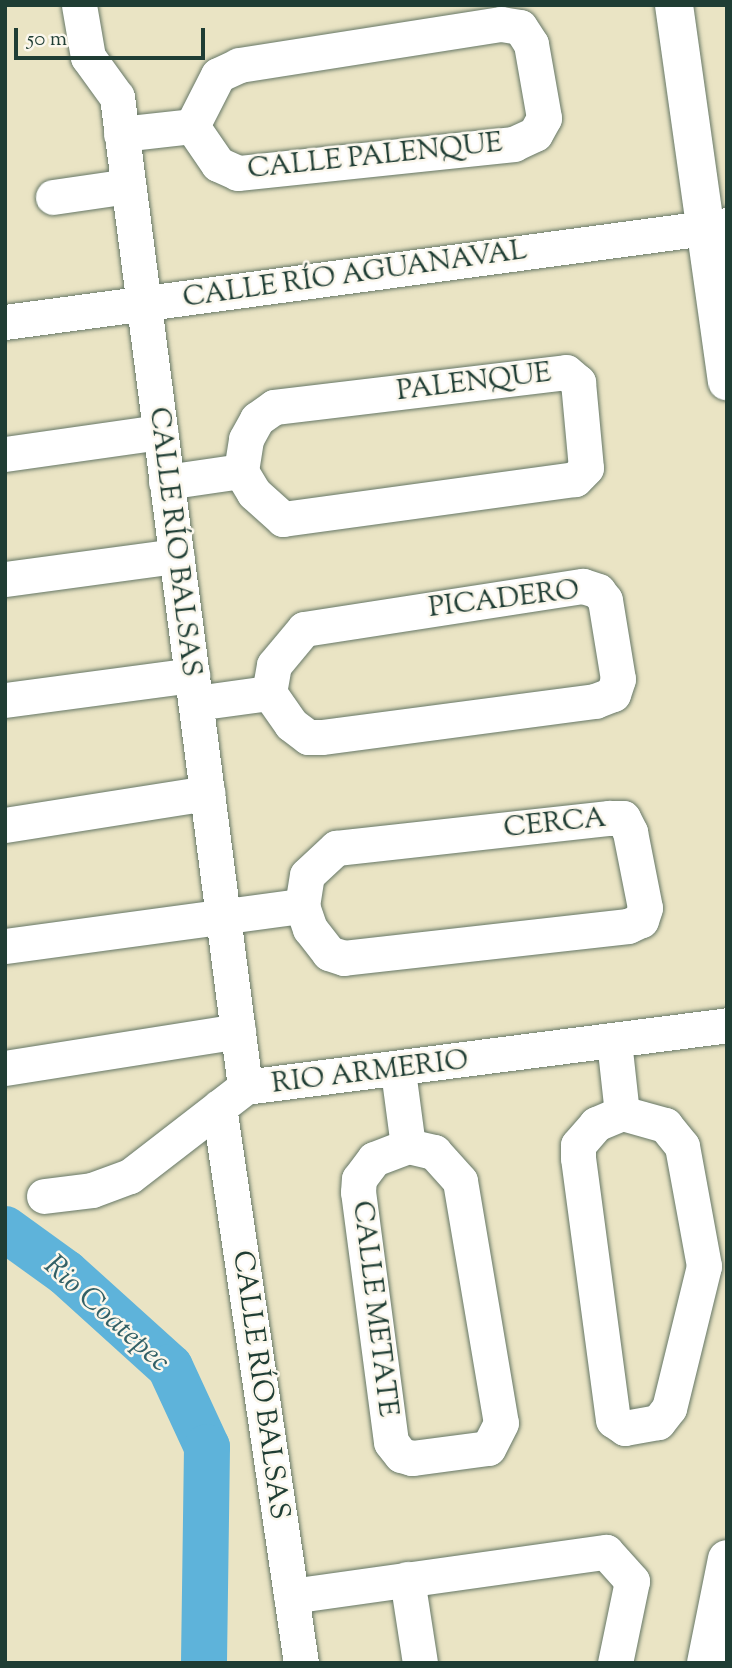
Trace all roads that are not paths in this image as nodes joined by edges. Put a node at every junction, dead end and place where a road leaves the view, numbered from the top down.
1 (79, 5) edge
2 (674, 5) edge
3 (699, 5) edge
4 (192, 126) junction
5 (121, 134) junction
6 (128, 186) junction
7 (53, 197) dead end
8 (720, 220) edge
9 (143, 304) junction
10 (5, 322) edge
11 (727, 381) edge
12 (160, 432) junction
13 (5, 454) edge
14 (241, 471) junction
15 (166, 482) junction
16 (176, 555) junction
17 (5, 579) edge
18 (194, 689) junction
19 (269, 693) junction
20 (5, 700) edge
21 (207, 793) junction
22 (5, 825) edge
23 (302, 906) junction
24 (223, 918) junction
25 (5, 946) edge
26 (727, 1025) edge
27 (238, 1031) junction
28 (614, 1041) junction
29 (5, 1068) edge
30 (398, 1071) junction
31 (232, 1097) junction
32 (622, 1113) junction
33 (408, 1146) junction
34 (44, 1196) dead end
35 (727, 1559) edge
36 (407, 1579) junction
37 (291, 1596) junction
38 (301, 1663) edge
39 (420, 1663) edge
40 (615, 1663) edge
41 (706, 1663) edge

1 - 5 street, CALLE RÍO BALSAS
2 - 8 main road
3 - 8 main road
4 - 4 street, CALLE PALENQUE
4 - 5 street
5 - 6 street, CALLE RÍO BALSAS
6 - 7 street
6 - 9 street, CALLE RÍO BALSAS
8 - 9 street, CALLE RÍO AGUANAVAL
8 - 11 main road
9 - 10 street, CALLE RÍO AGUANAVAL
9 - 12 street, CALLE RÍO BALSAS
12 - 13 street
12 - 15 street, CALLE RÍO BALSAS
14 - 14 street, PALENQUE
14 - 15 street
15 - 16 street, CALLE RÍO BALSAS
16 - 17 street
16 - 18 street, CALLE RÍO BALSAS
18 - 19 street
18 - 20 street
18 - 21 street, CALLE RÍO BALSAS
19 - 19 street, PICADERO
21 - 22 street
21 - 24 street, CALLE RÍO BALSAS
23 - 23 street, CERCA
23 - 24 street
24 - 25 street
24 - 27 street, CALLE RÍO BALSAS
26 - 28 street, RIO ARMERIO
27 - 29 street
27 - 31 street, CALLE RÍO BALSAS
28 - 30 street, RIO ARMERIO
28 - 32 street
30 - 31 street, RIO ARMERIO
30 - 33 street
31 - 34 street
31 - 37 street, CALLE RÍO BALSAS
32 - 32 street
33 - 33 street, CALLE METATE
35 - 41 main road
36 - 37 street
36 - 39 street
36 - 40 street
37 - 38 street, CALLE RÍO BALSAS

